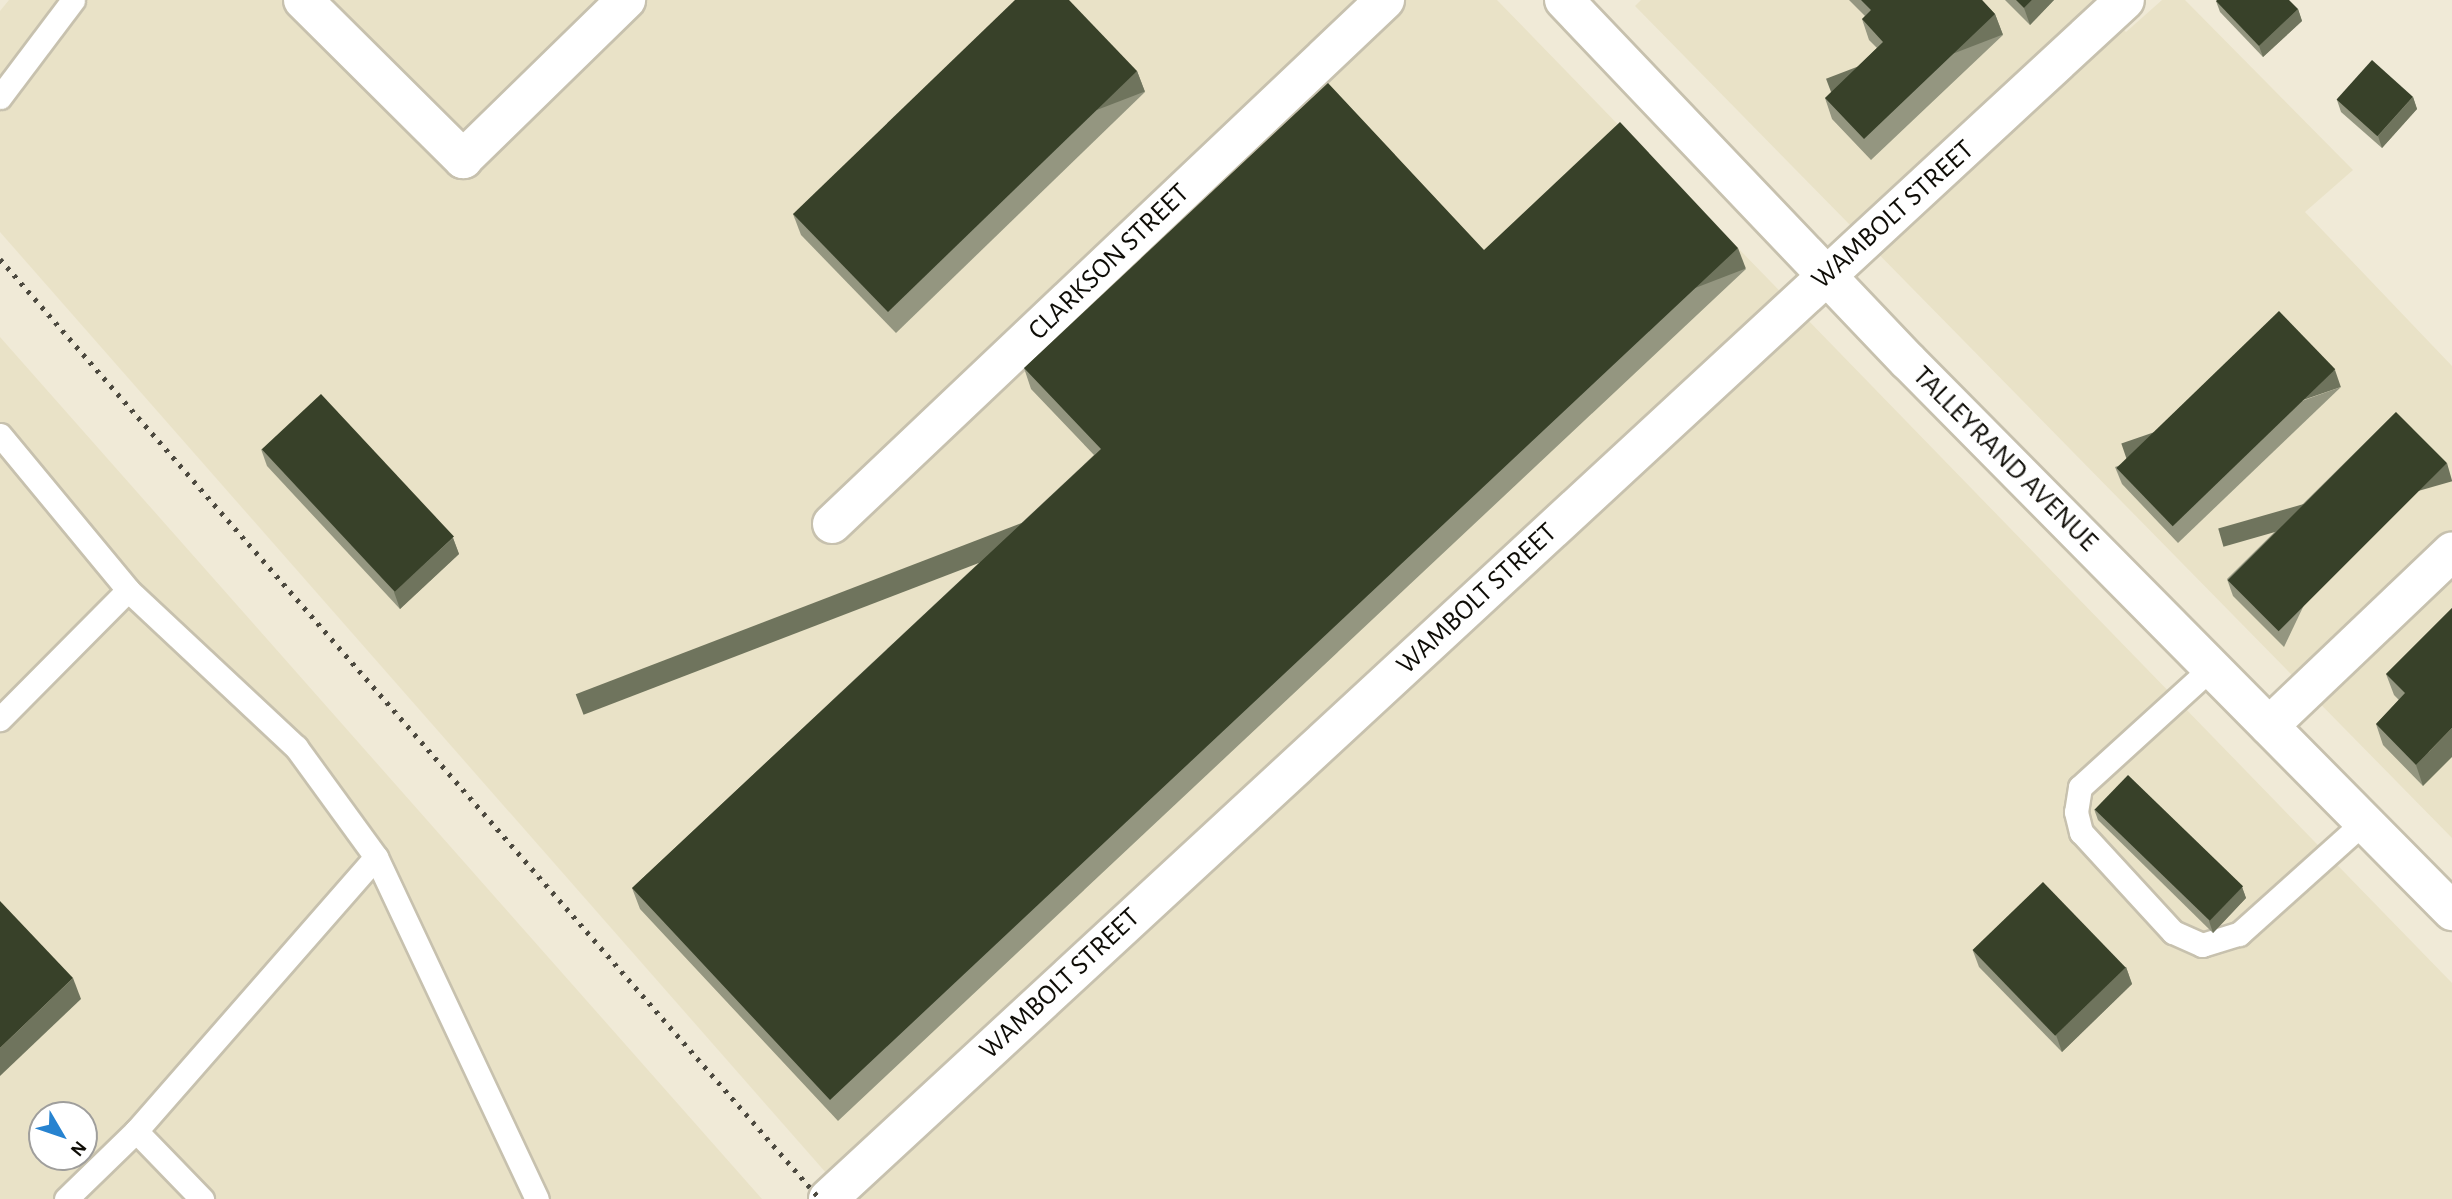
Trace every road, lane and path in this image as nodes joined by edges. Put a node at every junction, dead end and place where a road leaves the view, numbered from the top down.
1 (72, 0) edge
2 (303, 0) edge
3 (626, 0) edge
4 (1385, 0) edge
5 (1564, 0) edge
6 (2125, 0) edge
7 (0, 97) edge
8 (1827, 274) junction
9 (0, 435) edge
10 (832, 524) dead end
11 (2452, 552) edge
12 (128, 590) junction
13 (2211, 668) junction
14 (0, 719) edge
15 (2269, 726) junction
16 (2364, 822) junction
17 (376, 857) junction
18 (2452, 911) edge
19 (136, 1131) junction
20 (66, 1199) edge
21 (202, 1199) edge
22 (537, 1199) edge
23 (828, 1199) edge

1 - 7 lane
2 - 3 street
4 - 10 street, CLARKSON STREET
5 - 8 street, TALLEYRAND AVENUE
6 - 8 street, WAMBOLT STREET
8 - 13 street, TALLEYRAND AVENUE
8 - 23 street, WAMBOLT STREET
9 - 12 lane
11 - 15 street
12 - 14 lane
12 - 17 lane
13 - 15 street, TALLEYRAND AVENUE
13 - 16 lane
15 - 16 street, TALLEYRAND AVENUE
16 - 18 street, TALLEYRAND AVENUE
17 - 19 lane
17 - 22 lane
19 - 20 lane
19 - 21 lane

